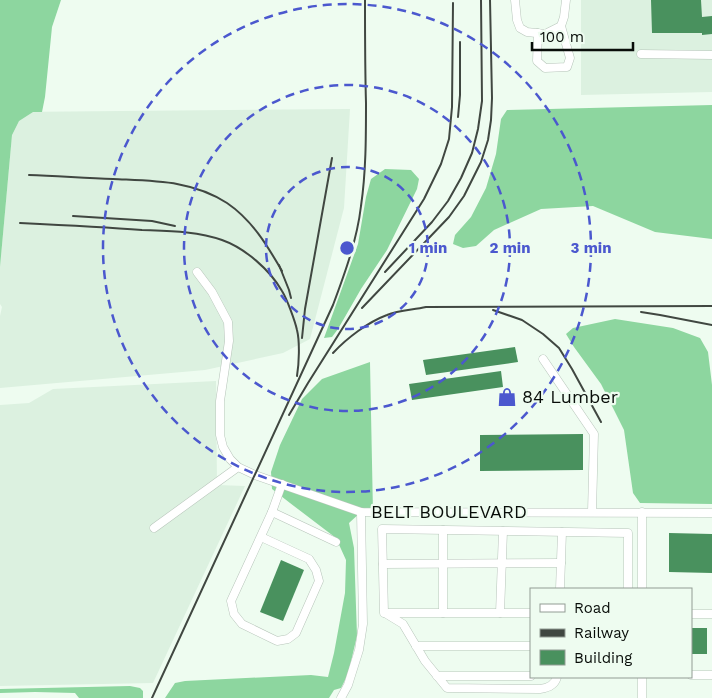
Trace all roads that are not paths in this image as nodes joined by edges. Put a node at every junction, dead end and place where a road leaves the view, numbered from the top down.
1 (515, 0) edge
2 (566, 0) edge
3 (561, 26) junction
4 (538, 33) junction
5 (641, 54) dead end
6 (712, 54) edge
7 (197, 272) dead end
8 (543, 359) dead end
9 (238, 467) junction
10 (282, 484) junction
11 (272, 512) junction
12 (361, 512) junction
13 (592, 512) junction
14 (642, 512) junction
15 (712, 513) edge
16 (154, 528) dead end
17 (443, 530) junction
18 (503, 531) junction
19 (562, 532) junction
20 (262, 537) junction
21 (336, 542) dead end
22 (502, 563) junction
23 (383, 564) junction
24 (443, 564) junction
25 (561, 564) junction
26 (560, 588) edge
27 (628, 588) edge
28 (642, 588) edge
29 (384, 613) junction
30 (443, 613) junction
31 (500, 613) junction
32 (530, 613) edge
33 (692, 614) edge
34 (712, 614) edge
35 (416, 646) junction
36 (530, 646) edge
37 (692, 675) edge
38 (712, 675) edge
39 (437, 676) junction
40 (530, 676) edge
41 (556, 678) edge
42 (642, 678) edge
43 (340, 698) edge
44 (642, 698) edge

1 - 4 street
2 - 3 street
3 - 4 street
3 - 4 street
5 - 6 street
7 - 9 street
8 - 13 street
9 - 10 street, BELT BOULEVARD
9 - 16 street
10 - 11 street
10 - 12 street, BELT BOULEVARD
11 - 20 street
11 - 21 street
12 - 13 street, BELT BOULEVARD
12 - 43 street
13 - 14 street, BELT BOULEVARD
14 - 15 street, BELT BOULEVARD
14 - 28 street
17 - 18 street
17 - 23 street
17 - 24 street
18 - 19 street
18 - 22 street
19 - 25 street
19 - 27 street
20 - 20 street
22 - 24 street
22 - 25 street
22 - 31 street
23 - 24 street
23 - 29 street
24 - 30 street
25 - 26 street
29 - 30 street
29 - 35 street
30 - 31 street
31 - 32 street
33 - 34 street
35 - 36 street
35 - 39 street
37 - 38 street
39 - 40 street
39 - 41 street
42 - 44 street

